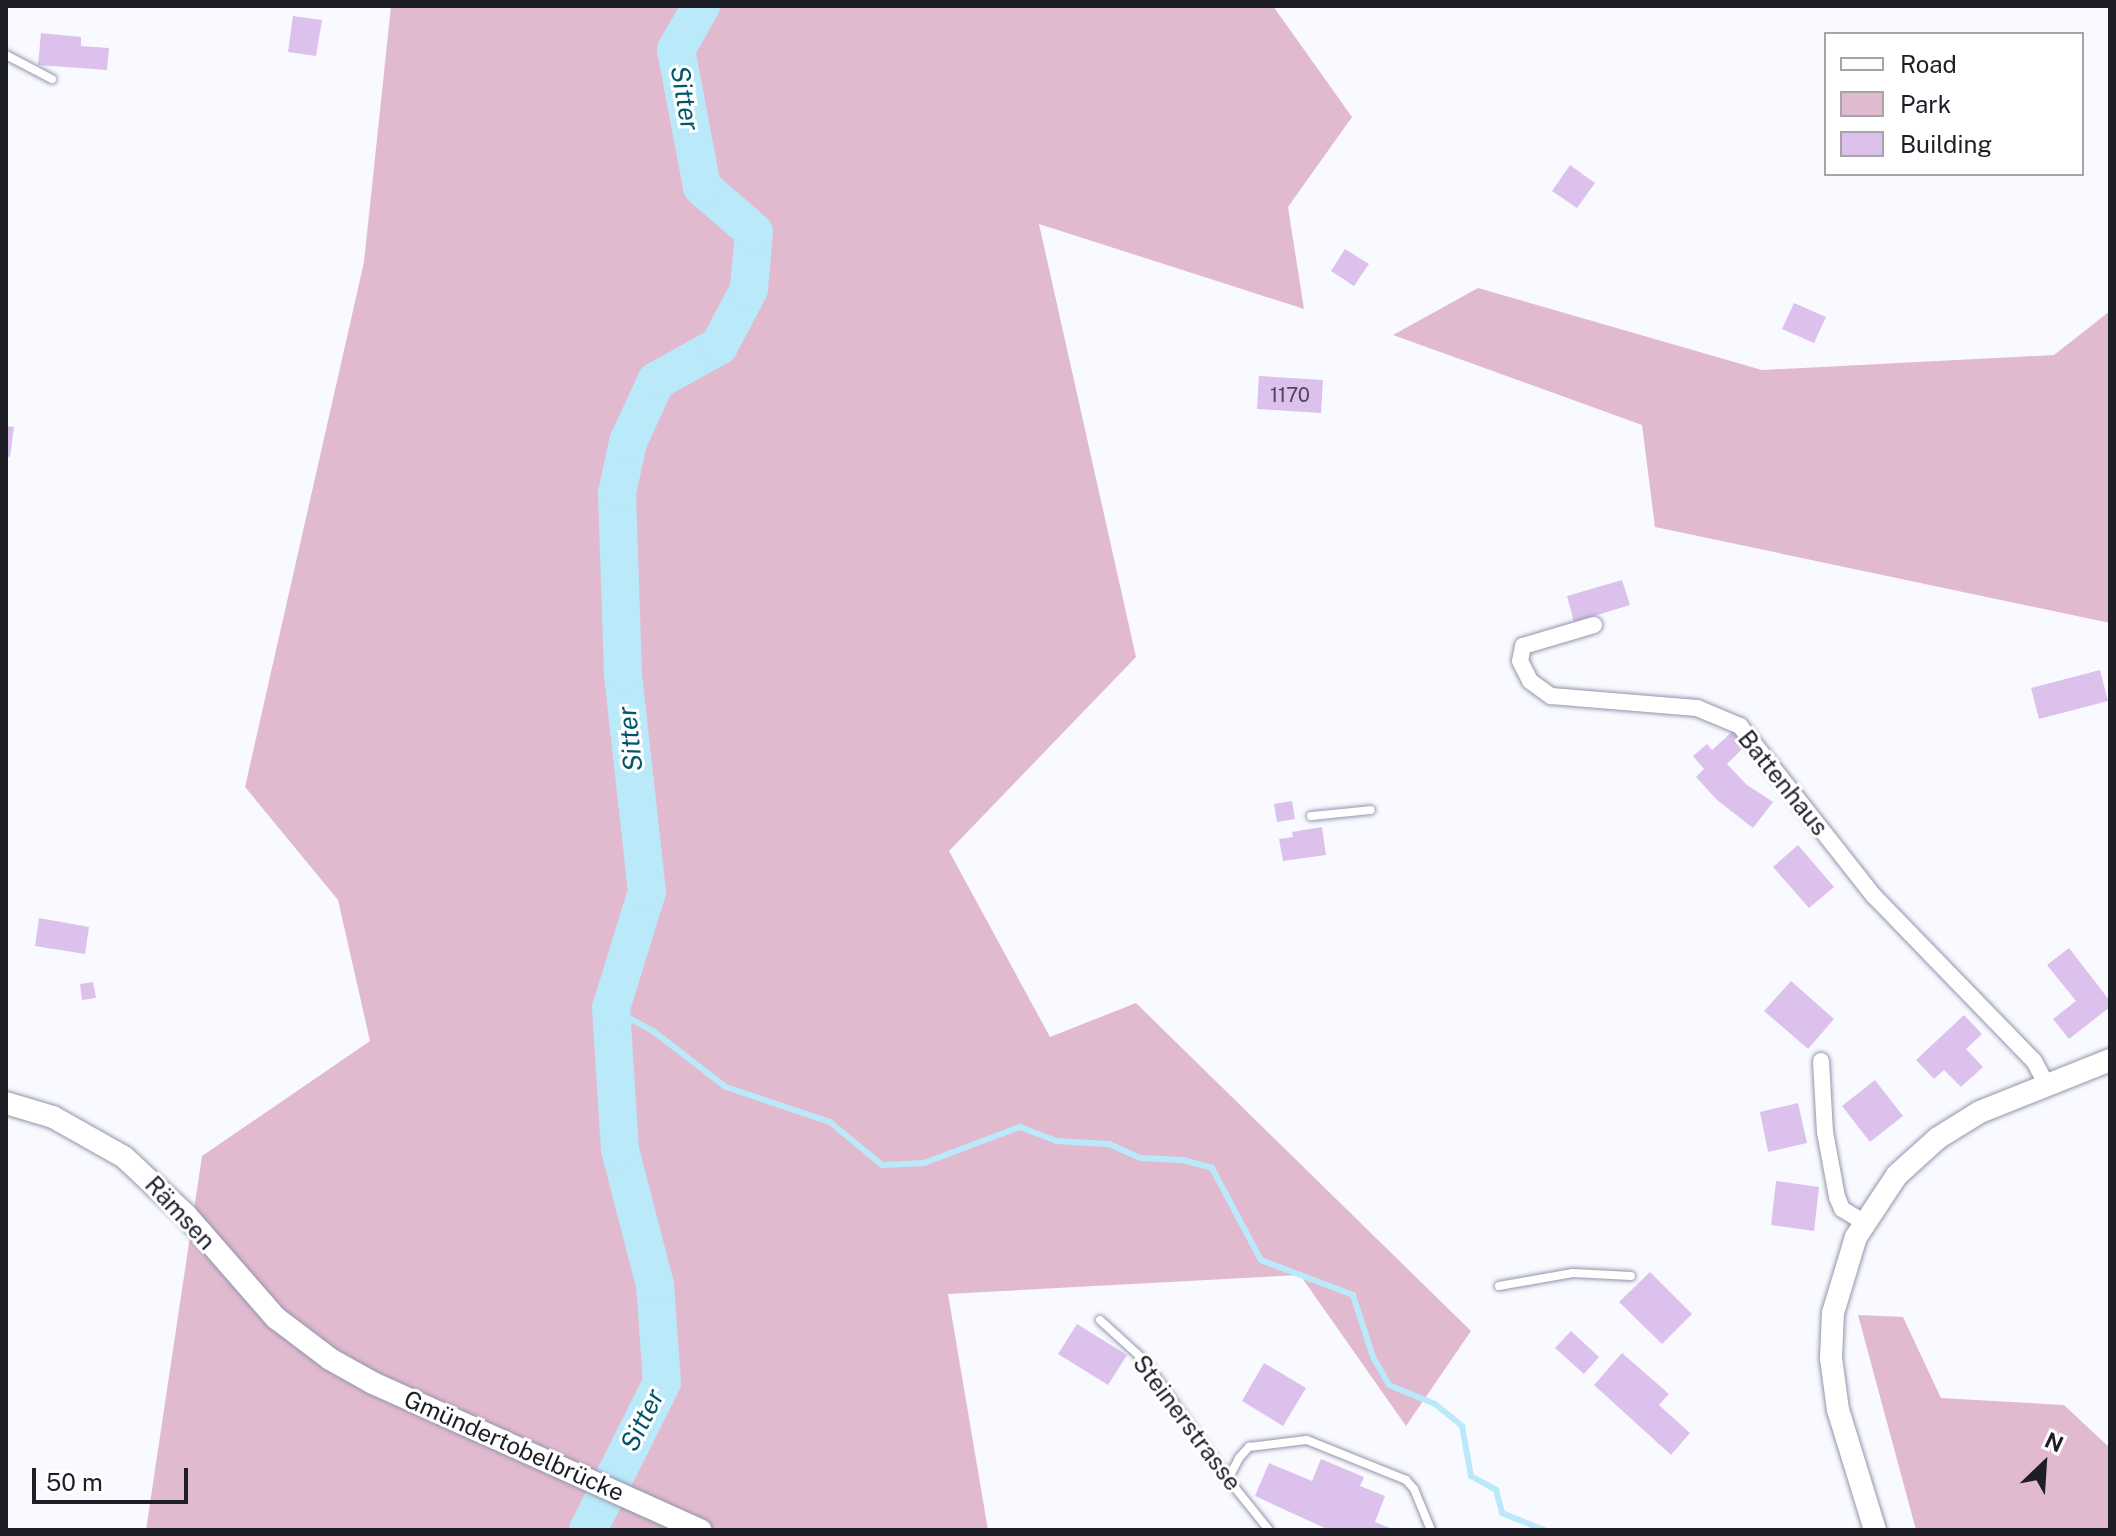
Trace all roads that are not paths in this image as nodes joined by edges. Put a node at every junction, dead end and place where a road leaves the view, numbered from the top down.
1 (6, 55) edge
2 (52, 79) dead end
3 (1594, 625) dead end
4 (1371, 810) dead end
5 (1311, 816) dead end
6 (2110, 1060) edge
7 (1821, 1061) dead end
8 (2046, 1084) junction
9 (6, 1103) edge
10 (1864, 1222) junction
11 (1631, 1276) dead end
12 (1499, 1286) dead end
13 (1100, 1320) dead end
14 (330, 1359) joint
15 (1228, 1479) junction
16 (700, 1530) edge
17 (1269, 1530) edge
18 (1431, 1530) edge
19 (1875, 1530) edge

1 - 2 lane
3 - 8 street, Battenhaus
4 - 5 lane
6 - 8 main road
7 - 10 street
8 - 10 main road
9 - 14 main road, Rämsen
10 - 19 main road
11 - 12 lane
13 - 15 lane, Steinerstrasse
14 - 16 main road, Gmündertobelbrücke
15 - 17 lane, Steinerstrasse
15 - 18 lane

